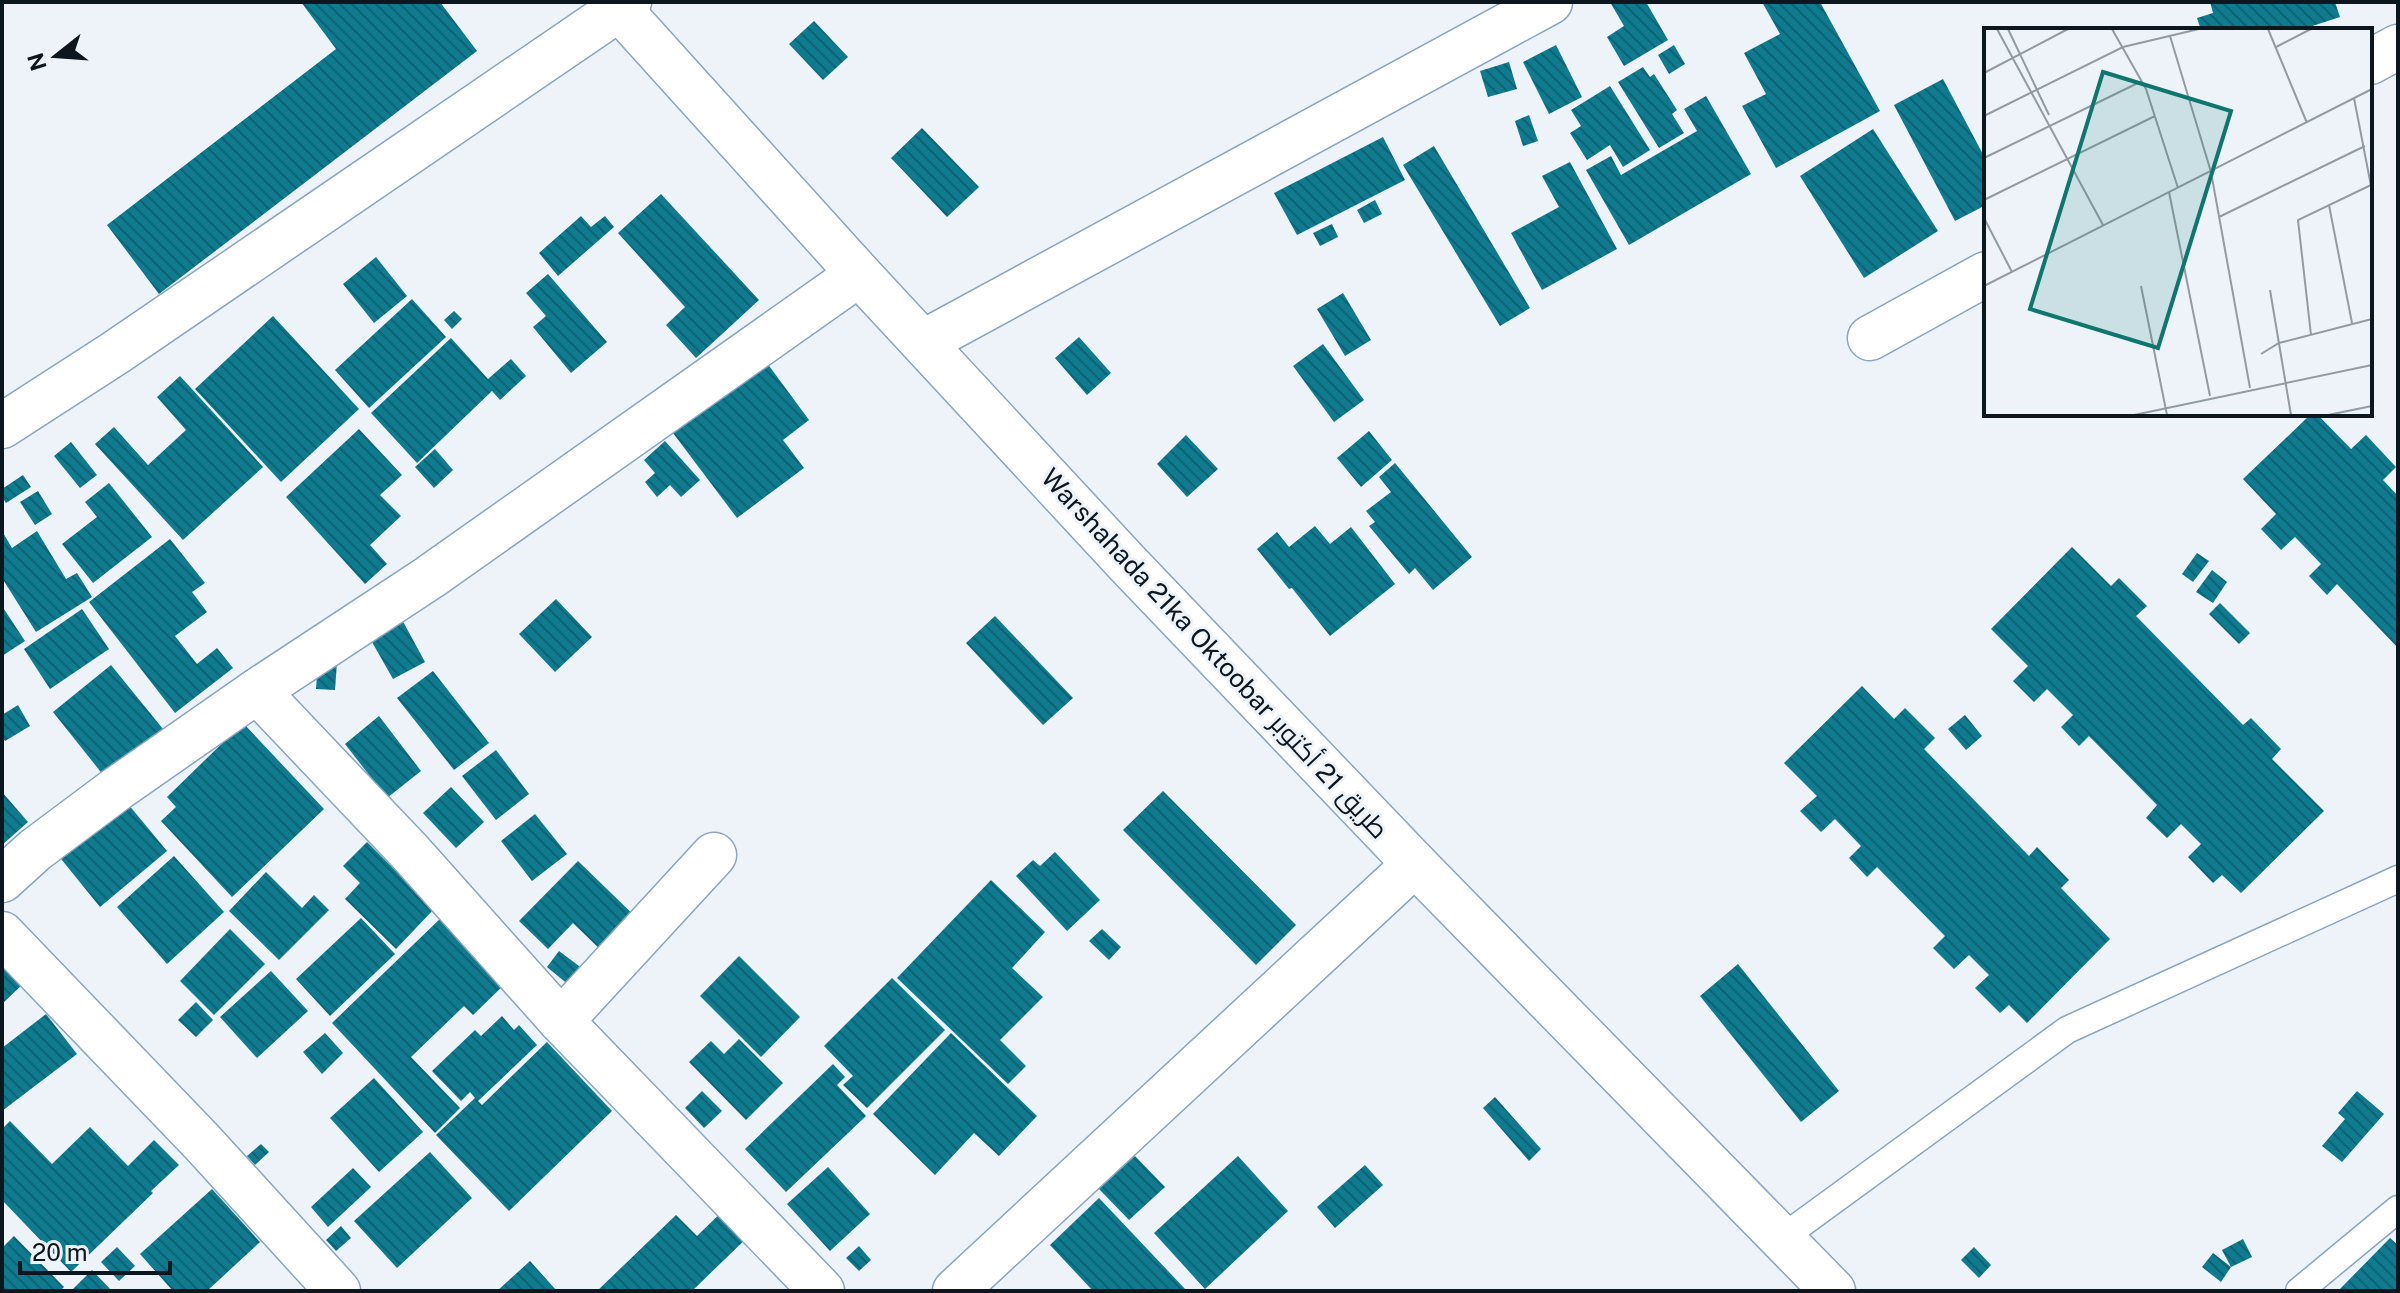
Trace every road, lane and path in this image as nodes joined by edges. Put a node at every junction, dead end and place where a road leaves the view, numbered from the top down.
1 (1550, 2) edge
2 (620, 4) edge
3 (2398, 47) edge
4 (2372, 61) edge
5 (859, 274) junction
6 (1984, 275) edge
7 (1870, 338) dead end
8 (924, 342) junction
9 (2, 426) edge
10 (257, 691) junction
11 (714, 855) dead end
12 (1415, 864) junction
13 (2, 880) edge
14 (2396, 885) edge
15 (2, 934) edge
16 (561, 1021) junction
17 (2398, 1209) edge
18 (1782, 1238) junction
19 (338, 1291) edge
20 (822, 1291) edge
21 (955, 1291) edge
22 (981, 1291) edge
23 (1833, 1291) edge
24 (2299, 1291) edge

1 - 8 street
2 - 5 street, Warshahada 21ka Oktoobar طريق 21 أكتوبر
2 - 9 street
3 - 4 street
5 - 8 street, Warshahada 21ka Oktoobar طريق 21 أكتوبر
5 - 10 street
6 - 7 street
8 - 12 street, Warshahada 21ka Oktoobar طريق 21 أكتوبر
10 - 13 street
10 - 16 street
11 - 16 street
12 - 18 street, Warshahada 21ka Oktoobar طريق 21 أكتوبر
12 - 21 street
12 - 22 street
14 - 18 lane
15 - 19 street
16 - 20 street
17 - 24 lane
18 - 23 street, Warshahada 21ka Oktoobar طريق 21 أكتوبر

